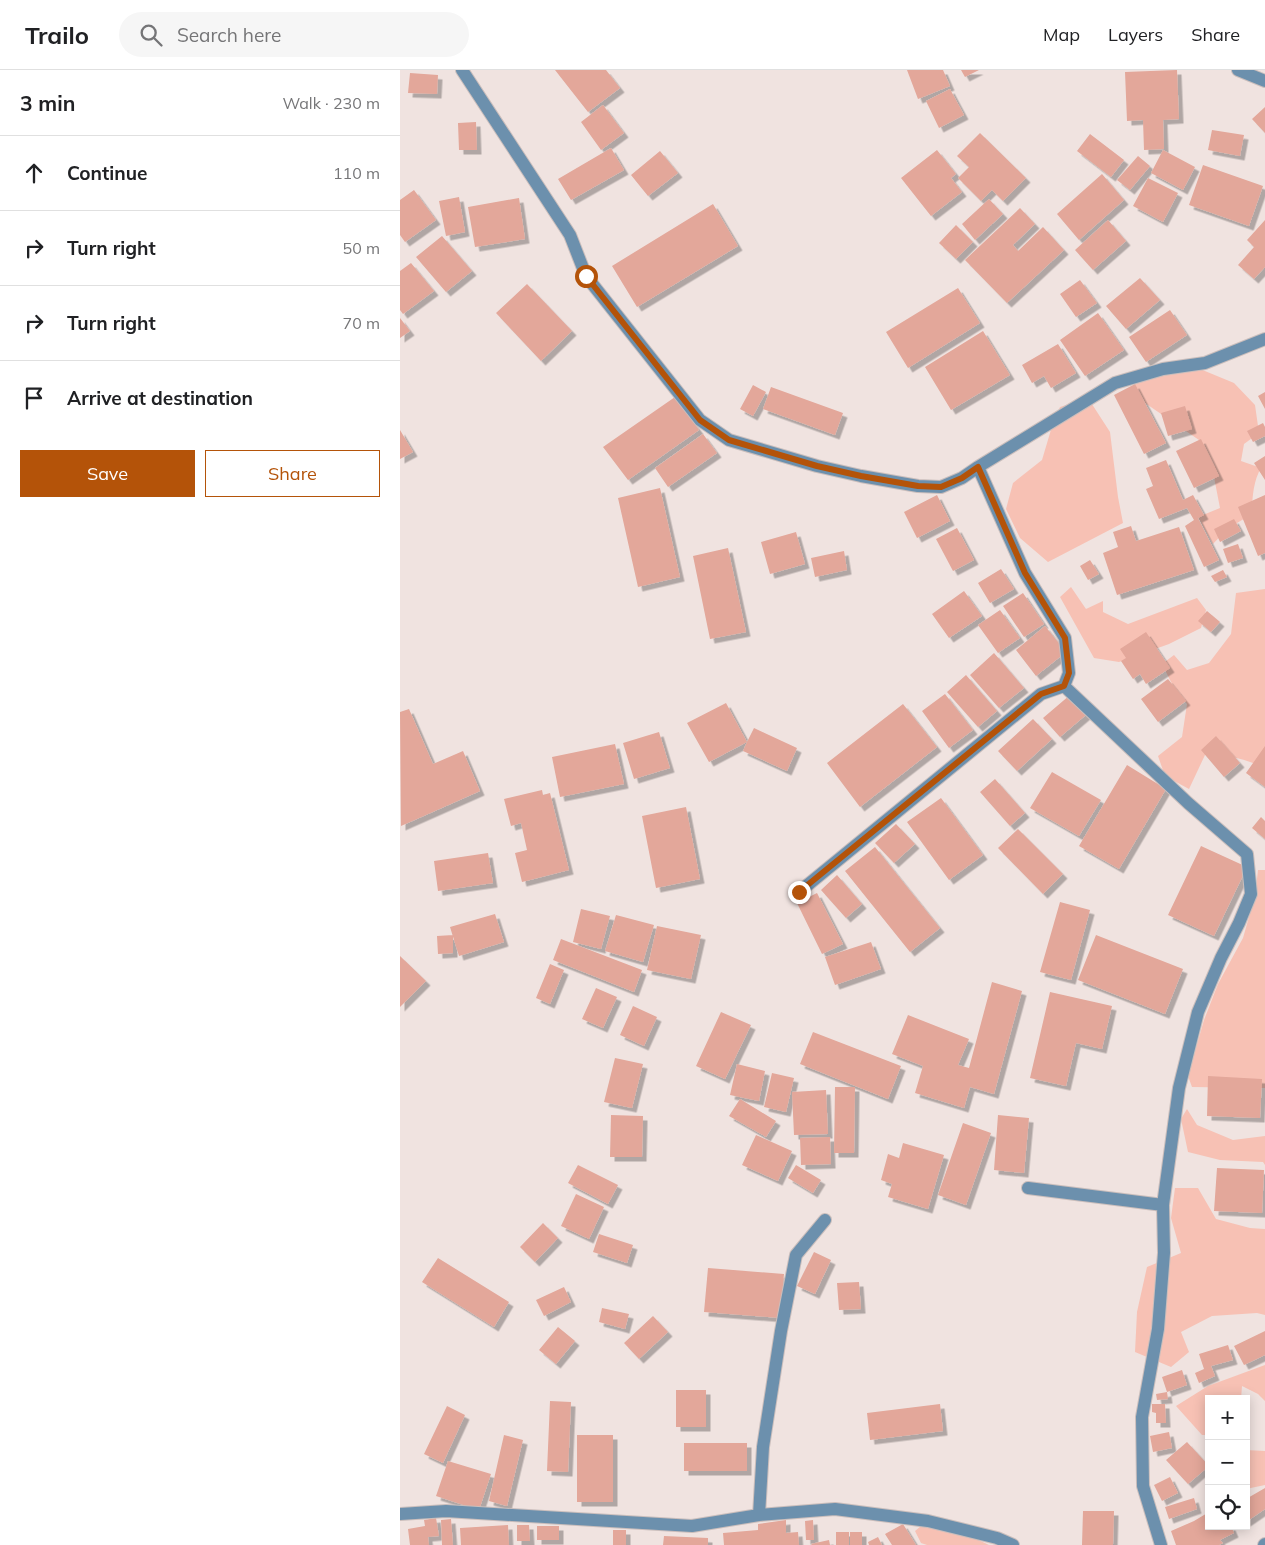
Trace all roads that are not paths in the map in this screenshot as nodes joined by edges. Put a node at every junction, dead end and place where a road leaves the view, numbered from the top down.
1 (462, 70) edge
2 (1238, 70) edge
3 (1265, 81) edge
4 (1265, 339) edge
5 (978, 467) junction
6 (1064, 686) junction
7 (799, 892) dead end
8 (1028, 1188) dead end
9 (1163, 1204) junction
10 (825, 1220) dead end
11 (400, 1514) edge
12 (759, 1515) junction
13 (1013, 1545) edge
14 (1161, 1545) edge

1 - 5 street
2 - 3 street
4 - 5 street
5 - 6 street
6 - 7 street
6 - 9 street
8 - 9 street
9 - 14 street
10 - 12 street
11 - 12 street
12 - 13 street

